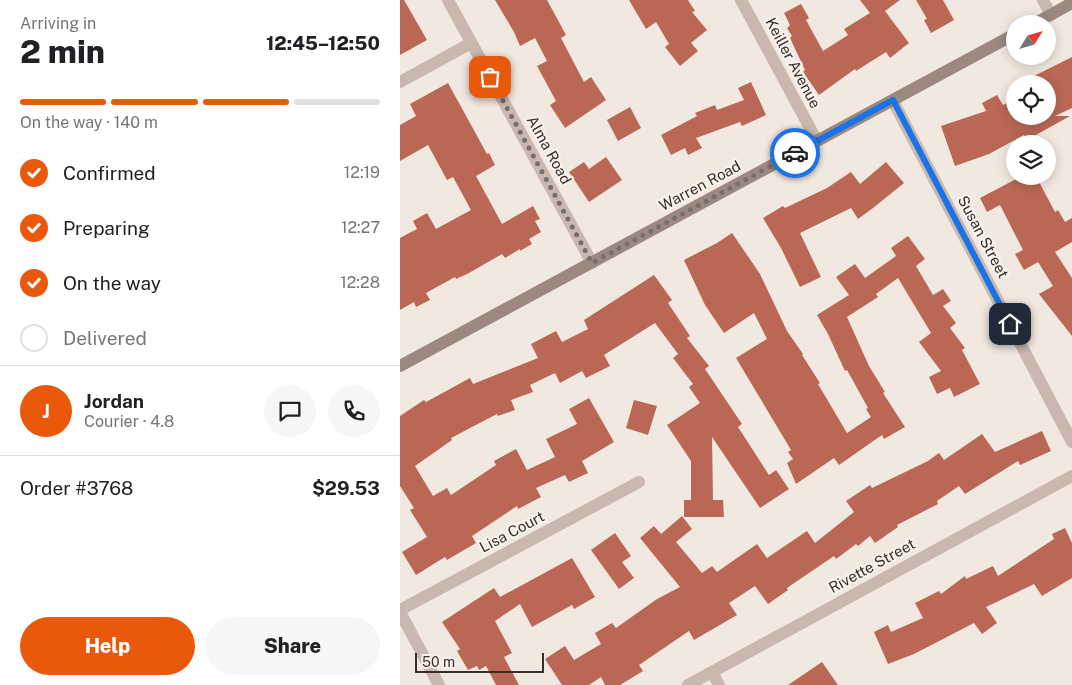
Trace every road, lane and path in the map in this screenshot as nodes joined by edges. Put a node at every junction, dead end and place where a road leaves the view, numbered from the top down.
1 (448, 0) edge
2 (741, 0) edge
3 (1043, 0) edge
4 (1072, 3) edge
5 (1051, 15) joint
6 (1006, 39) edge
7 (471, 43) junction
8 (400, 82) edge
9 (893, 100) junction
10 (817, 141) junction
11 (592, 263) junction
12 (400, 366) edge
13 (1072, 442) edge
14 (1072, 476) edge
15 (639, 482) dead end
16 (400, 611) edge
17 (712, 672) junction
18 (439, 685) edge
19 (688, 685) edge
20 (719, 685) edge

1 - 7 street, Alma Road
2 - 10 street, Keiller Avenue
3 - 5 street
4 - 5 street
6 - 9 street, Warren Road
7 - 8 street
7 - 11 street, Alma Road
9 - 10 street, Warren Road
9 - 13 street, Susan Street
10 - 11 street, Warren Road
11 - 12 street, Warren Road
14 - 17 street, Rivette Street
15 - 16 street, Lisa Court
16 - 18 street
17 - 19 street, Rivette Street
17 - 20 street

